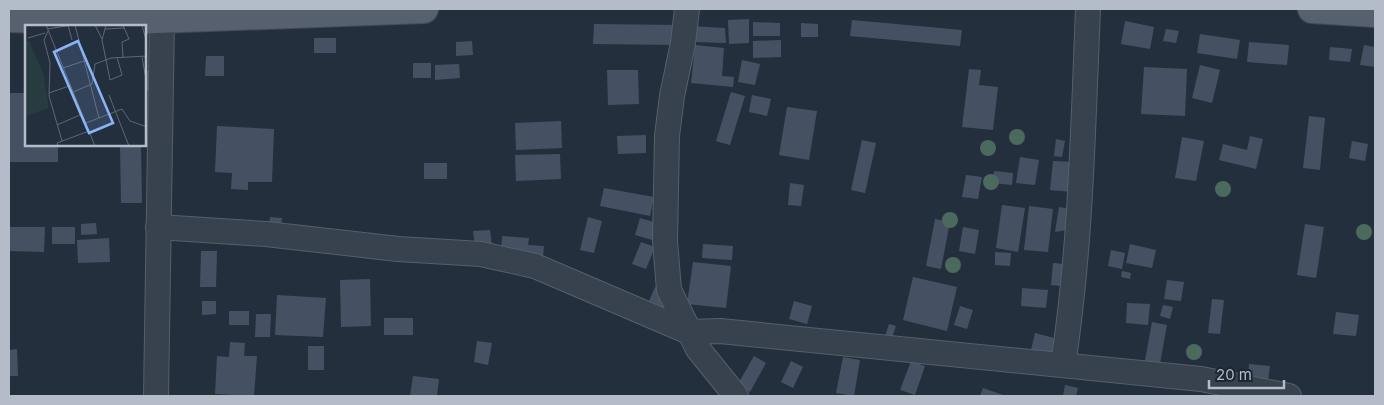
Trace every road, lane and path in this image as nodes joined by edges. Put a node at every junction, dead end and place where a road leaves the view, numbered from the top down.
1 (424, 9) edge
2 (687, 9) edge
3 (1088, 9) edge
4 (1323, 9) edge
5 (317, 11) edge
6 (1375, 13) edge
7 (40, 14) edge
8 (9, 18) edge
9 (162, 19) junction
10 (158, 226) junction
11 (688, 332) junction
12 (1063, 365) junction
13 (156, 396) edge
14 (736, 396) edge
15 (1289, 396) edge

1 - 5 main road
2 - 11 street
3 - 12 street
4 - 6 main road
5 - 9 main road
7 - 8 main road
7 - 9 main road
9 - 10 street
10 - 11 street
10 - 13 street
11 - 12 street
11 - 14 street
12 - 15 street

